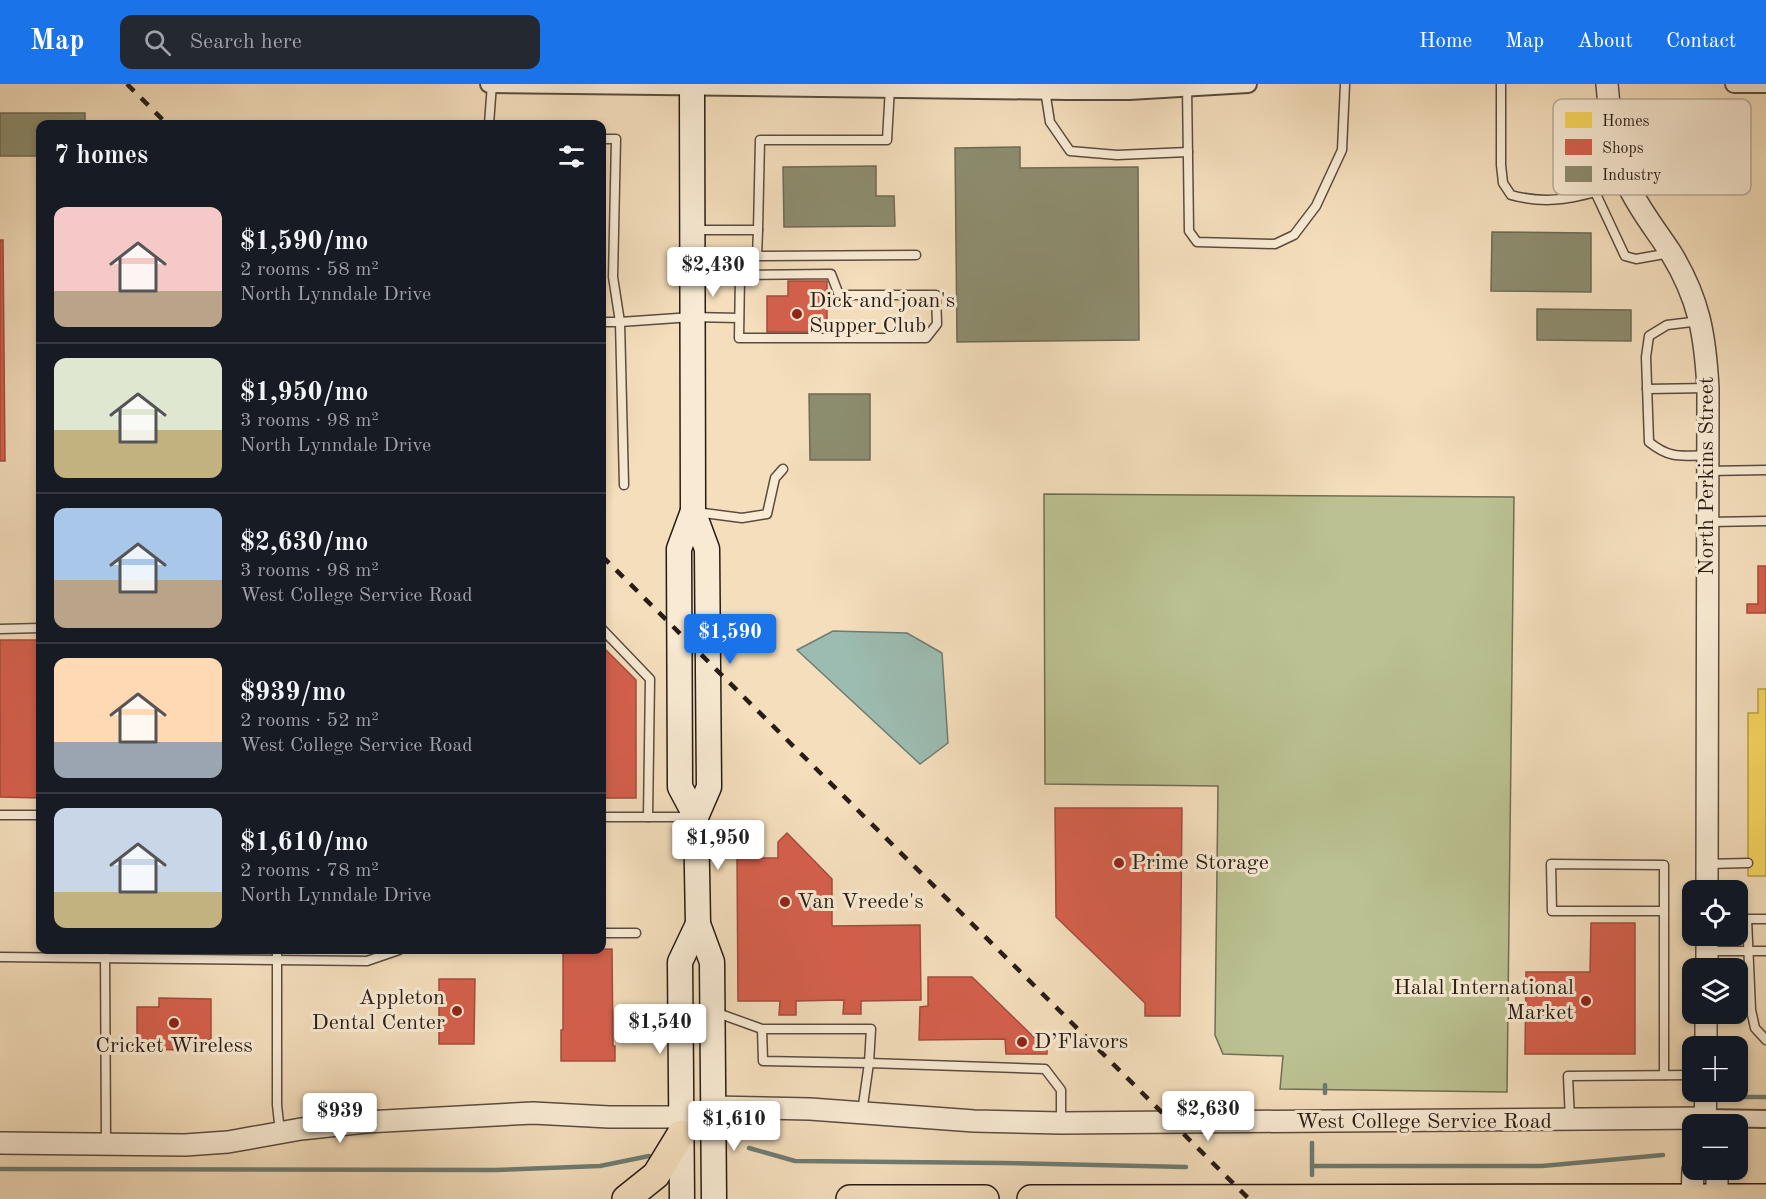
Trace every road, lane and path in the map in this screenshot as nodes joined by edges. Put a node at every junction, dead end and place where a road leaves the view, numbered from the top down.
1 (490, 84) edge
2 (1248, 84) edge
3 (1345, 84) edge
4 (1501, 84) edge
5 (1607, 84) edge
6 (1734, 84) edge
7 (1766, 84) edge
8 (530, 85) edge
9 (692, 86) edge
10 (890, 86) edge
11 (1193, 86) edge
12 (1045, 90) junction
13 (1609, 99) edge
14 (489, 120) edge
15 (606, 139) edge
16 (1188, 152) junction
17 (1585, 195) edge
18 (1596, 195) edge
19 (1635, 195) edge
20 (692, 230) junction
21 (758, 230) junction
22 (1671, 253) junction
23 (916, 255) dead end
24 (692, 317) junction
25 (739, 318) junction
26 (1701, 321) junction
27 (606, 322) edge
28 (620, 322) junction
29 (1708, 388) junction
30 (1647, 389) junction
31 (1707, 463) junction
32 (783, 469) dead end
33 (1766, 470) edge
34 (624, 485) dead end
35 (693, 511) junction
36 (1766, 520) edge
37 (1707, 522) junction
38 (36, 628) edge
39 (0, 629) edge
40 (606, 633) edge
41 (0, 815) edge
42 (36, 815) edge
43 (606, 817) edge
44 (648, 817) junction
45 (696, 817) junction
46 (1748, 863) dead end
47 (1707, 864) junction
48 (1707, 880) edge
49 (1664, 911) junction
50 (1766, 919) edge
51 (698, 924) junction
52 (606, 933) edge
53 (636, 933) dead end
54 (1750, 951) junction
55 (1766, 951) edge
56 (1707, 952) edge
57 (105, 954) edge
58 (277, 954) edge
59 (387, 954) edge
60 (0, 957) edge
61 (277, 961) junction
62 (680, 1011) junction
63 (712, 1011) junction
64 (762, 1029) junction
65 (1766, 1040) edge
66 (869, 1063) junction
67 (1682, 1074) edge
68 (1664, 1075) junction
69 (712, 1107) junction
70 (862, 1113) junction
71 (1766, 1119) edge
72 (1570, 1120) junction
73 (1748, 1120) edge
74 (1682, 1122) edge
75 (1061, 1123) junction
76 (682, 1125) junction
77 (280, 1132) junction
78 (0, 1143) edge
79 (106, 1144) junction
80 (1696, 1180) edge
81 (1713, 1180) edge
82 (1766, 1198) edge
83 (626, 1199) edge
84 (682, 1199) edge
85 (714, 1199) edge
86 (850, 1199) edge
87 (985, 1199) edge
88 (1031, 1199) edge
89 (1705, 1199) edge

1 - 8 street
1 - 14 lane
2 - 11 street
3 - 16 lane
4 - 17 lane
5 - 13 street, North Perkins Street
6 - 7 street
8 - 9 street
9 - 10 street
9 - 20 main road
10 - 12 street
10 - 21 lane
11 - 12 street
11 - 16 lane
12 - 16 lane
15 - 28 lane
18 - 22 lane
19 - 22 street, North Perkins Street
20 - 21 lane
20 - 24 main road
21 - 23 lane
22 - 26 street, North Perkins Street
24 - 25 lane
24 - 28 lane
24 - 35 main road
25 - 25 lane
26 - 29 street, North Perkins Street
26 - 30 lane
27 - 28 lane
28 - 34 lane
29 - 30 lane
29 - 31 street, North Perkins Street
30 - 31 lane
31 - 33 lane
31 - 37 street, North Perkins Street
32 - 35 lane
35 - 45 main road
36 - 37 lane
37 - 47 street, North Perkins Street
38 - 39 lane
40 - 44 lane
41 - 42 lane
43 - 44 lane
44 - 45 lane
45 - 51 main road
46 - 47 lane
47 - 48 street, North Perkins Street
49 - 49 lane
49 - 68 lane
50 - 54 lane
51 - 62 main road
51 - 63 main road
52 - 53 lane
54 - 55 lane
54 - 56 lane
54 - 65 lane
57 - 60 lane
57 - 61 lane
57 - 79 lane
58 - 61 lane
59 - 61 lane
61 - 77 lane
62 - 63 lane
62 - 76 main road
63 - 64 lane
63 - 69 main road
64 - 66 lane
64 - 66 lane
66 - 70 lane
66 - 75 lane
67 - 68 lane
68 - 72 lane
69 - 70 street, West College Service Road
69 - 85 main road
70 - 75 street, West College Service Road
71 - 73 street, West College Service Road
72 - 74 street, West College Service Road
72 - 75 street, West College Service Road
76 - 77 street
76 - 83 main road
76 - 84 main road
77 - 79 street
78 - 79 street
80 - 89 street
81 - 89 street
82 - 89 main road
86 - 87 main road
88 - 89 main road

